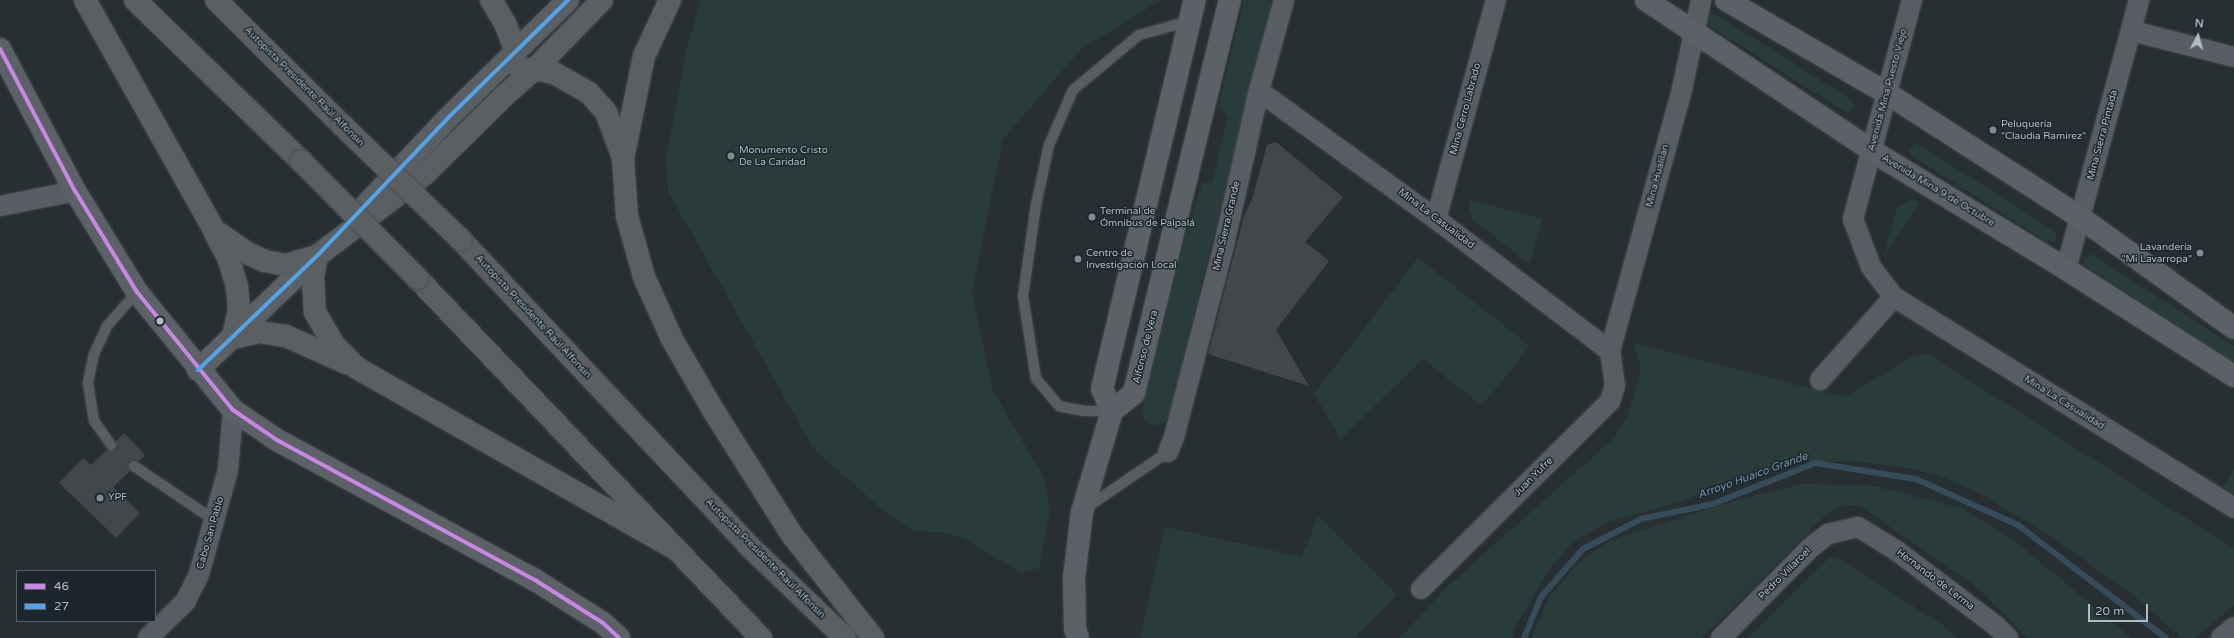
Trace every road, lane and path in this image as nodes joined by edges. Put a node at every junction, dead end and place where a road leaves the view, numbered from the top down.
1 (85, 0) edge
2 (135, 0) edge
3 (216, 0) edge
4 (491, 0) edge
5 (568, 0) edge
6 (602, 0) edge
7 (670, 0) edge
8 (1195, 0) edge
9 (1230, 0) edge
10 (1284, 0) edge
11 (1496, 0) edge
12 (1646, 0) edge
13 (1701, 0) edge
14 (1726, 0) edge
15 (1912, 0) edge
16 (2139, 0) edge
17 (1190, 21) junction
18 (1694, 30) junction
19 (2132, 31) junction
20 (0, 49) edge
21 (2234, 57) edge
22 (514, 61) junction
23 (535, 69) junction
24 (1258, 91) junction
25 (1886, 92) junction
26 (504, 96) junction
27 (1872, 151) junction
28 (623, 158) junction
29 (75, 192) junction
30 (0, 206) edge
31 (1436, 218) junction
32 (2081, 218) junction
33 (214, 230) junction
34 (317, 256) junction
35 (2066, 269) junction
36 (137, 292) junction
37 (1894, 297) junction
38 (2234, 328) edge
39 (233, 338) junction
40 (1610, 351) junction
41 (357, 368) junction
42 (198, 370) junction
43 (2234, 376) edge
44 (1820, 380) dead end
45 (233, 410) junction
46 (1112, 411) junction
47 (111, 445) dead end
48 (1168, 452) joint
49 (134, 466) dead end
50 (2234, 508) edge
51 (1082, 512) junction
52 (214, 520) junction
53 (1858, 527) joint
54 (675, 549) junction
55 (1421, 589) dead end
56 (2234, 627) edge
57 (148, 638) edge
58 (619, 638) edge
59 (761, 638) edge
60 (845, 638) edge
61 (873, 638) edge
62 (1078, 638) edge
63 (1721, 638) edge
64 (2008, 638) edge
65 (2221, 638) edge

1 - 33 highway
2 - 54 highway, bridge
3 - 60 highway, Autopista Presidente Raúl Alfonsín, bridge
4 - 22 main road
5 - 22 main road
6 - 23 main road
7 - 28 highway
8 - 17 street
9 - 46 street, Alfonso de Vera
10 - 24 street, Mina Sierra Grande
11 - 31 street, Mina Cerro Labrado
12 - 18 street, Avenida Mina 9 de Octubre
13 - 18 street, Mina Hualilan
14 - 25 street
15 - 25 street, Avenida Mina Puesto Viejo
16 - 19 street, Mina Sierra Pintada
17 - 46 street
17 - 46 lane
18 - 27 street, Avenida Mina 9 de Octubre
18 - 40 street, Mina Hualilan
19 - 21 street
19 - 32 street, Mina Sierra Pintada
20 - 29 street
22 - 23 main road
22 - 26 main road
22 - 34 main road
23 - 26 main road
23 - 28 main road
24 - 31 street, Mina La Casualidad
24 - 48 street, Mina Sierra Grande
25 - 27 street, Avenida Mina Puesto Viejo
25 - 32 street
26 - 34 main road
27 - 35 street, Avenida Mina 9 de Octubre
27 - 37 street, Avenida Mina Puesto Viejo
28 - 61 highway
29 - 30 street
29 - 36 street
31 - 40 street, Mina La Casualidad
32 - 35 street, Mina Sierra Pintada
32 - 38 street
33 - 34 highway
33 - 39 highway
34 - 39 street
34 - 41 highway
35 - 43 street, Avenida Mina 9 de Octubre
36 - 42 street
36 - 47 lane
37 - 44 street
37 - 50 street, Mina La Casualidad
39 - 41 highway
39 - 42 street
40 - 55 street, Juan Yufre
41 - 54 highway
42 - 45 street
45 - 52 street, Cabo San Pablo
45 - 58 street
46 - 51 street
48 - 51 lane
49 - 52 lane
51 - 62 street
52 - 57 street, Cabo San Pablo
53 - 63 street, Pedro Villaroel
53 - 64 street, Hernando de Lerma
54 - 59 highway
56 - 65 street

